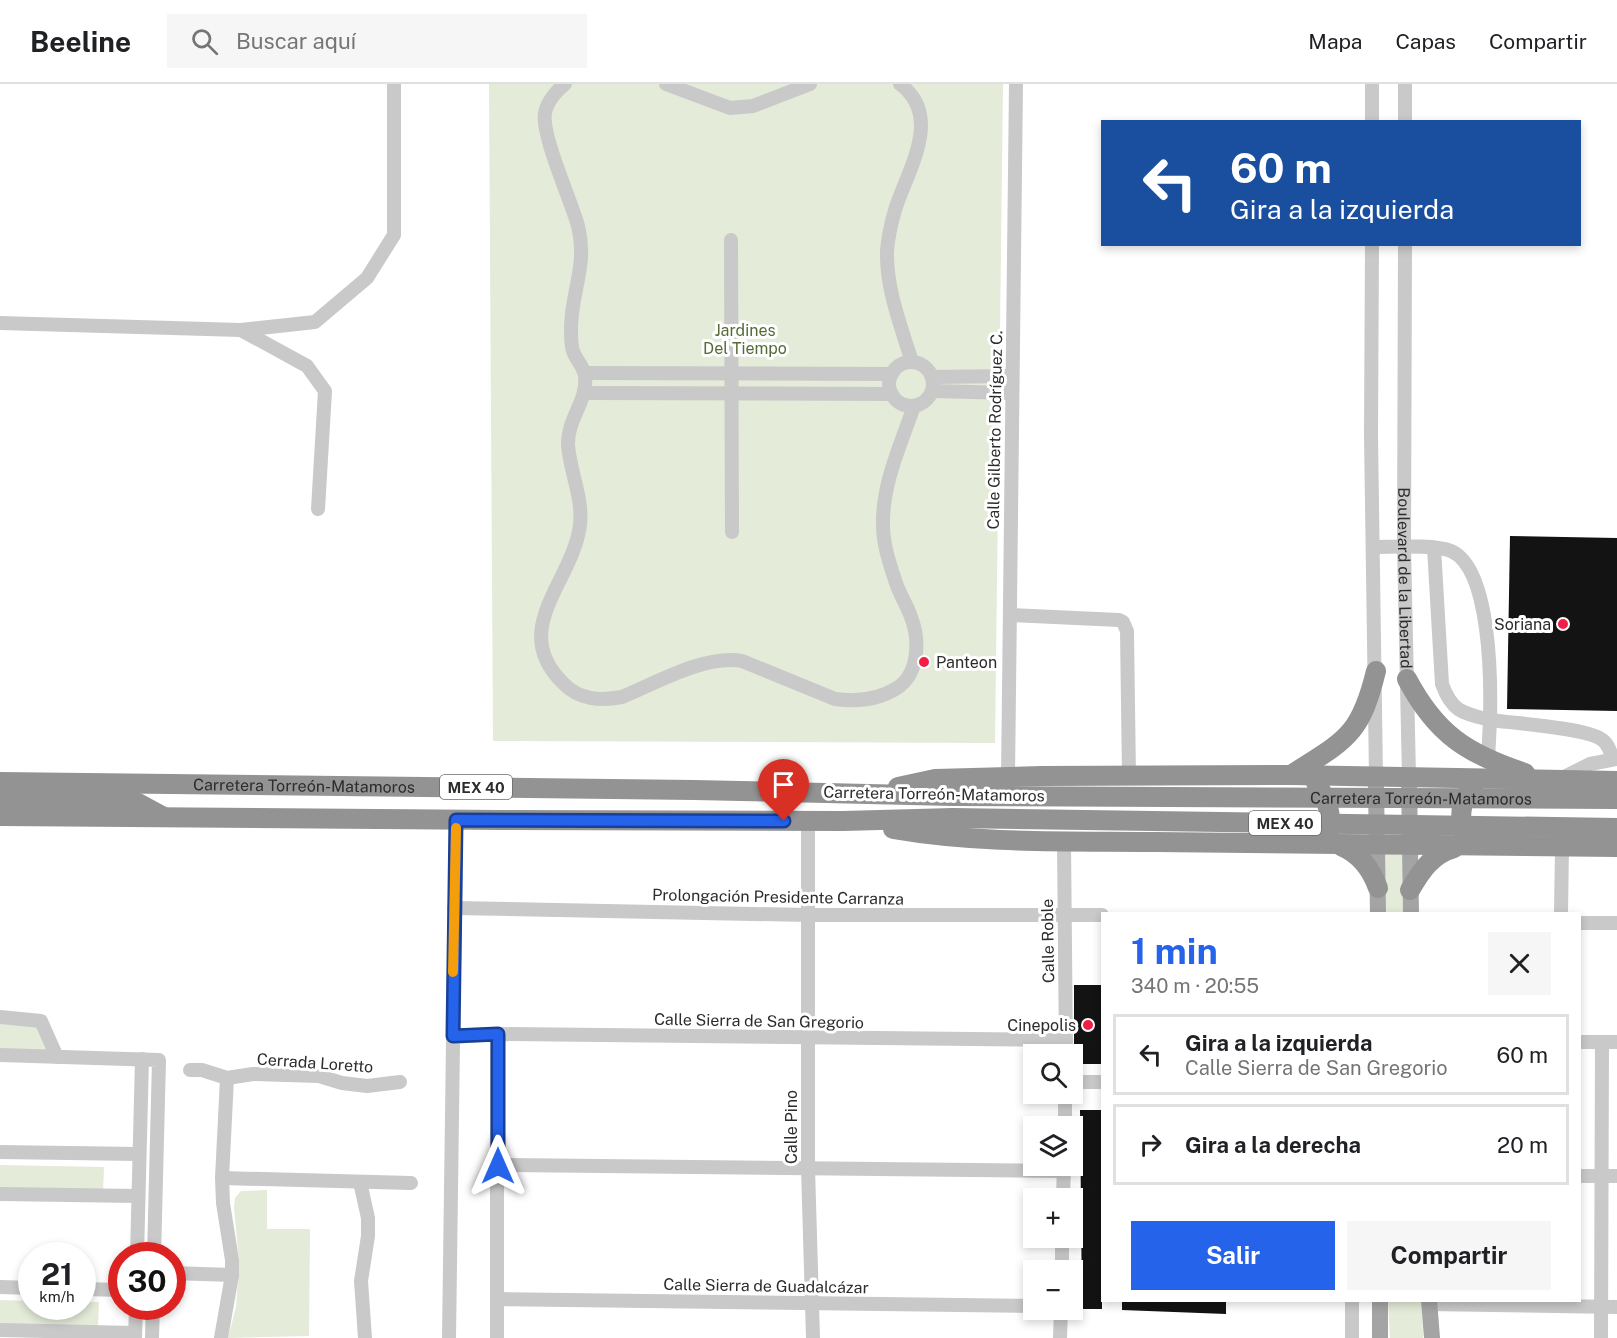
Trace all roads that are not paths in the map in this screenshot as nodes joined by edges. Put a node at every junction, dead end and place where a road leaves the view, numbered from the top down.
1 (394, 84) edge
2 (565, 84) edge
3 (666, 84) edge
4 (810, 84) edge
5 (900, 84) edge
6 (1016, 84) edge
7 (1372, 84) edge
8 (1405, 84) edge
9 (1372, 120) edge
10 (1405, 120) edge
11 (731, 240) dead end
12 (1372, 246) edge
13 (1405, 246) edge
14 (6, 324) edge
15 (241, 330) junction
16 (0, 334) edge
17 (912, 362) junction
18 (585, 373) junction
19 (731, 374) junction
20 (892, 374) junction
21 (1012, 376) junction
22 (932, 384) junction
23 (585, 393) junction
24 (1012, 393) junction
25 (731, 394) junction
26 (892, 394) junction
27 (914, 406) junction
28 (318, 509) dead end
29 (732, 532) dead end
30 (1373, 547) junction
31 (1404, 547) junction
32 (1434, 548) junction
33 (1010, 615) junction
34 (1376, 671) junction
35 (1407, 679) junction
36 (1490, 720) junction
37 (1615, 759) edge
38 (1484, 770) junction
39 (1299, 775) junction
40 (1008, 777) junction
41 (1129, 777) junction
42 (1376, 777) junction
43 (1409, 777) junction
44 (1551, 780) junction
45 (1617, 781) edge
46 (0, 782) edge
47 (870, 794) junction
48 (0, 798) edge
49 (1617, 799) edge
50 (0, 816) edge
51 (166, 818) junction
52 (456, 820) junction
53 (808, 821) junction
54 (843, 821) junction
55 (1617, 828) edge
56 (1064, 841) junction
57 (1378, 845) junction
58 (1409, 845) junction
59 (1333, 846) junction
60 (1464, 847) junction
61 (1562, 847) junction
62 (1617, 847) edge
63 (1378, 888) junction
64 (1410, 890) junction
65 (454, 908) junction
66 (1378, 912) edge
67 (1411, 912) edge
68 (1561, 912) edge
69 (808, 915) junction
70 (1064, 915) junction
71 (1101, 915) edge
72 (1581, 922) edge
73 (1617, 923) edge
74 (0, 1017) edge
75 (498, 1034) junction
76 (453, 1036) junction
77 (808, 1038) junction
78 (1581, 1042) edge
79 (1602, 1042) junction
80 (1617, 1042) edge
81 (1066, 1044) edge
82 (1023, 1046) edge
83 (0, 1055) edge
84 (57, 1057) junction
85 (142, 1059) junction
86 (190, 1070) dead end
87 (227, 1078) junction
88 (400, 1082) dead end
89 (1083, 1082) edge
90 (1101, 1082) edge
91 (140, 1115) junction
92 (158, 1115) junction
93 (0, 1152) edge
94 (138, 1154) junction
95 (498, 1166) junction
96 (808, 1168) junction
97 (1023, 1168) edge
98 (1581, 1176) edge
99 (1601, 1176) junction
100 (1617, 1176) edge
101 (222, 1178) junction
102 (360, 1182) junction
103 (411, 1183) dead end
104 (0, 1194) edge
105 (138, 1196) junction
106 (137, 1242) edge
107 (154, 1242) edge
108 (186, 1273) edge
109 (232, 1275) junction
110 (0, 1287) edge
111 (18, 1288) edge
112 (497, 1299) junction
113 (1352, 1302) edge
114 (1380, 1302) edge
115 (1429, 1302) edge
116 (811, 1303) junction
117 (1023, 1306) edge
118 (1601, 1307) junction
119 (1617, 1307) edge
120 (136, 1320) edge
121 (153, 1320) edge
122 (1061, 1320) edge
123 (0, 1330) edge
124 (135, 1336) edge
125 (152, 1338) edge
126 (221, 1338) edge
127 (365, 1338) edge
128 (449, 1338) edge
129 (497, 1338) edge
130 (813, 1338) edge
131 (1060, 1338) edge
132 (1352, 1338) edge
133 (1380, 1338) edge
134 (1432, 1338) edge
135 (1601, 1338) edge

1 - 15 street
2 - 18 street
3 - 4 street
5 - 17 street
6 - 21 street, Calle Gilberto Rodríguez C.
7 - 9 street
8 - 10 street
11 - 19 street
12 - 30 street, Boulevard de la Libertad
13 - 31 street, Boulevard de la Libertad
14 - 15 street
14 - 16 street
15 - 28 street
17 - 20 street
17 - 22 street
18 - 19 street
18 - 23 street
19 - 20 street
19 - 25 street
20 - 26 street
21 - 22 street
21 - 24 street, Calle Gilberto Rodríguez C.
22 - 24 street
22 - 27 street
23 - 25 street
23 - 27 street
24 - 33 street, Calle Gilberto Rodríguez C.
25 - 26 street
25 - 29 street
26 - 27 street
30 - 31 street
30 - 34 street, Boulevard de la Libertad
31 - 32 street
31 - 35 street, Boulevard de la Libertad
32 - 36 street
32 - 36 street
33 - 40 street, Calle Gilberto Rodríguez C.
33 - 41 street
34 - 39 highway
34 - 42 street, Boulevard de la Libertad
35 - 38 highway
35 - 43 street, Boulevard de la Libertad
36 - 37 street
36 - 38 street
37 - 44 street
38 - 43 highway
38 - 44 highway
38 - 60 highway
39 - 41 highway
39 - 42 highway
39 - 59 highway
40 - 41 highway
40 - 47 highway
42 - 43 highway
42 - 57 main road, Boulevard de la Libertad
43 - 58 main road, Boulevard de la Libertad
44 - 45 highway
46 - 47 highway, Carretera Torreón-Matamoros / MEX 40
47 - 49 highway, Carretera Torreón-Matamoros / MEX 40, bridge
48 - 51 highway
50 - 51 highway, MEX 40
51 - 52 highway, MEX 40
52 - 53 highway, MEX 40
52 - 65 street
53 - 54 highway, MEX 40
53 - 69 street, Calle Pino
54 - 55 highway, MEX 40, bridge
54 - 56 highway
56 - 59 highway
56 - 70 street, Calle Roble
57 - 58 highway
57 - 59 highway
57 - 63 main road, Boulevard de la Libertad
58 - 60 highway
58 - 64 main road, Boulevard de la Libertad
59 - 63 highway
60 - 61 highway
60 - 64 highway
61 - 62 highway
61 - 68 street
63 - 66 main road, Boulevard de la Libertad
64 - 67 main road, Boulevard de la Libertad
65 - 69 street, Prolongación Presidente Carranza
65 - 76 street
69 - 70 street, Prolongación Presidente Carranza
69 - 77 street, Calle Pino
70 - 71 street, Prolongación Presidente Carranza
70 - 81 street, Calle Roble
72 - 73 street
74 - 84 street
75 - 76 street, Calle Sierra de San Gregorio
75 - 77 street, Calle Sierra de San Gregorio
75 - 95 street
76 - 128 street
77 - 82 street, Calle Sierra de San Gregorio
77 - 96 street, Calle Pino
78 - 79 street
79 - 80 street
79 - 99 street
83 - 84 street
84 - 85 street
85 - 91 street
85 - 92 street
86 - 87 street, Cerrada Loretto
87 - 88 street, Cerrada Loretto
87 - 101 street
89 - 90 street
91 - 92 street
91 - 94 street
92 - 107 street
93 - 94 street
94 - 105 street
95 - 96 street
95 - 112 street
96 - 97 street
96 - 116 street, Calle Pino
98 - 99 street
99 - 100 street
99 - 118 street
101 - 102 street
101 - 109 street
102 - 103 street
102 - 127 street
104 - 105 street
105 - 106 street
108 - 109 street
109 - 126 street
110 - 111 street
112 - 116 street, Calle Sierra de Guadalcázar
112 - 129 street
113 - 132 street
114 - 133 main road
115 - 118 street
115 - 134 main road
116 - 117 street, Calle Sierra de Guadalcázar
116 - 130 street, Calle Pino
118 - 119 street
118 - 135 street
120 - 124 street
121 - 125 street
122 - 131 street
123 - 124 street

